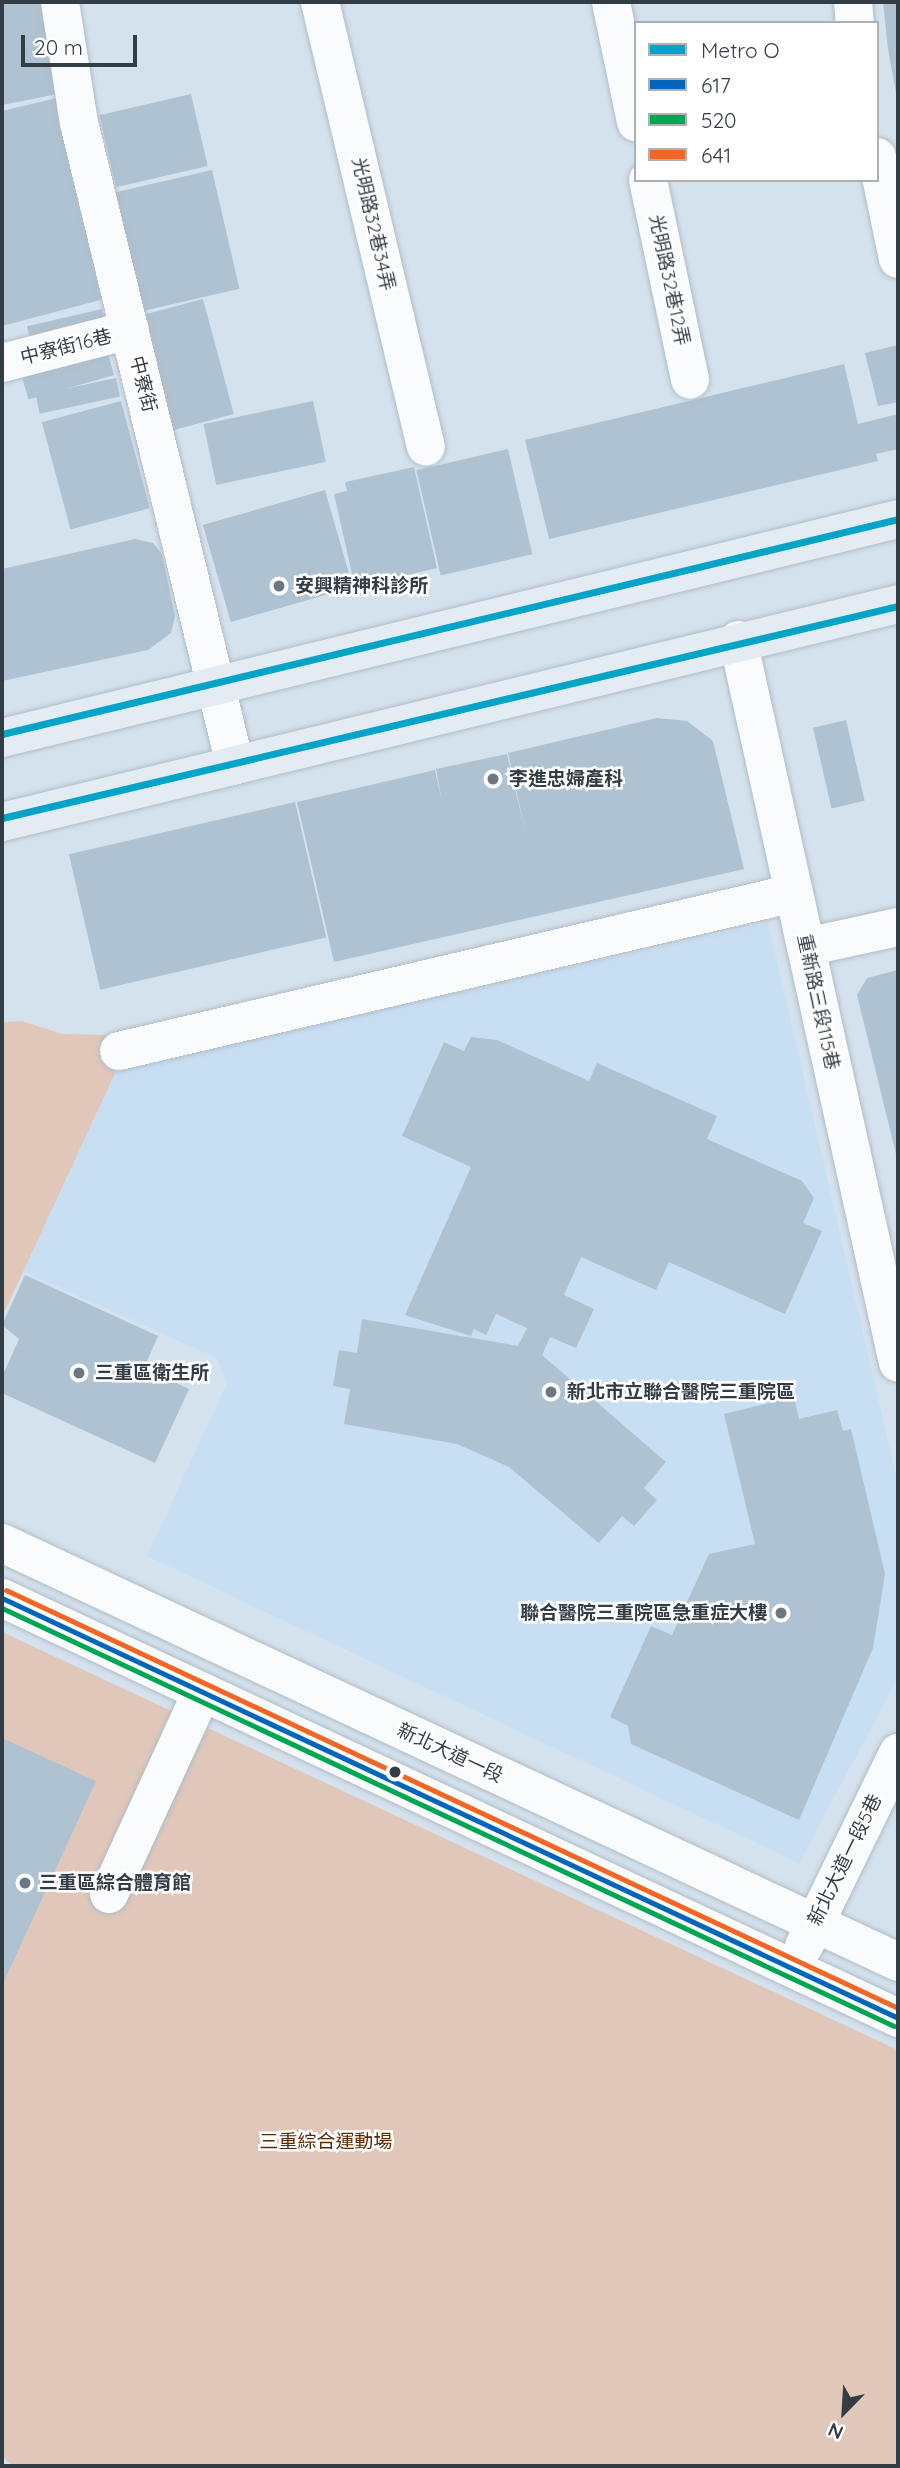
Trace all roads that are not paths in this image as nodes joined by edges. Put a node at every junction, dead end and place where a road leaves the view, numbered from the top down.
1 (60, 2) edge
2 (320, 2) edge
3 (611, 2) edge
4 (853, 2) edge
5 (855, 21) edge
6 (634, 112) edge
7 (885, 159) edge
8 (648, 182) edge
9 (898, 258) edge
10 (130, 330) junction
11 (2, 363) edge
12 (690, 380) dead end
13 (426, 447) dead end
14 (898, 519) edge
15 (898, 604) edge
16 (738, 640) junction
17 (216, 685) junction
18 (2, 738) edge
19 (235, 765) junction
20 (2, 822) edge
21 (794, 892) junction
22 (898, 927) edge
23 (806, 947) junction
24 (119, 1051) dead end
25 (887, 1262) edge
26 (893, 1315) edge
27 (898, 1363) edge
28 (2, 1543) edge
29 (2, 1598) edge
30 (202, 1692) junction
31 (898, 1753) edge
32 (109, 1894) dead end
33 (815, 1923) junction
34 (898, 1962) edge
35 (793, 1968) junction
36 (898, 2018) edge

1 - 10 street, 中寮街
2 - 13 street, 光明路32巷34弄
3 - 6 street
4 - 5 street
7 - 9 street
8 - 12 street, 光明路32巷12弄
10 - 11 street, 中寮街16巷
10 - 17 street, 中寮街
14 - 17 main road
15 - 16 main road
16 - 19 main road
16 - 21 street, 重新路三段115巷
17 - 18 main road
17 - 19 street, 中寮街
19 - 20 main road
21 - 23 street, 重新路三段115巷
21 - 24 street
22 - 23 street
23 - 25 street, 重新路三段115巷
25 - 26 street, 重新路三段115巷
26 - 27 street, 重新路三段115巷
28 - 33 street, 新北大道一段
29 - 30 street
30 - 32 street
30 - 35 street
31 - 33 street, 新北大道一段5巷
33 - 34 street, 新北大道一段
33 - 35 street, 新北大道一段5巷
35 - 36 street

